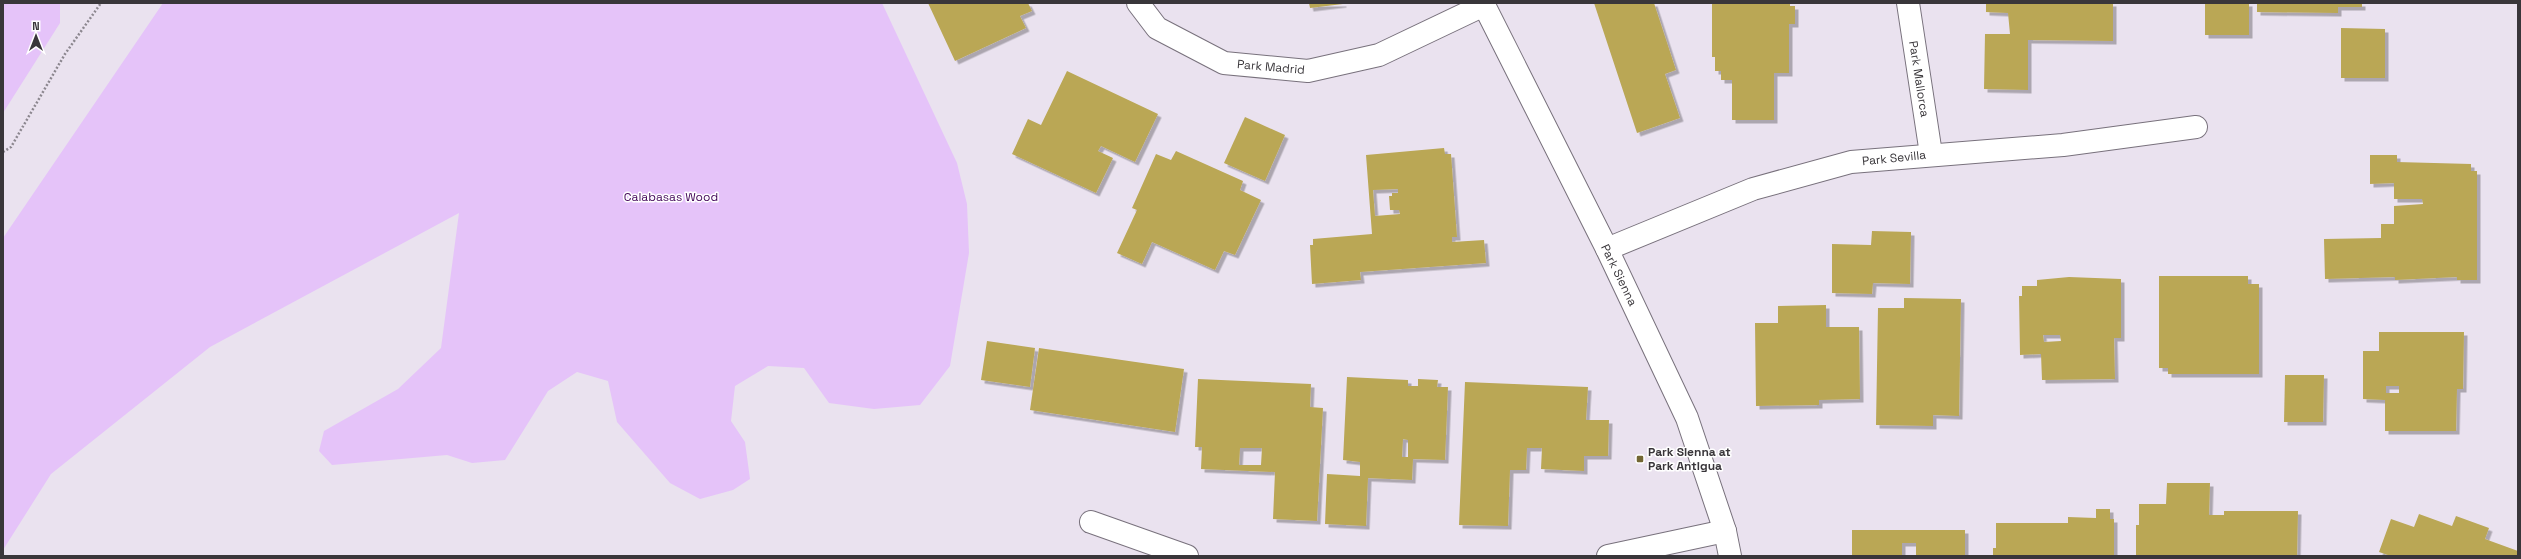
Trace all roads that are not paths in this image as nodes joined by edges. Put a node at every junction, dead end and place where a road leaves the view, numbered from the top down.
1 (1138, 3) edge
2 (1908, 3) edge
3 (1484, 4) edge
4 (2196, 127) dead end
5 (1931, 154) junction
6 (1606, 249) junction
7 (1091, 522) dead end
8 (1725, 531) junction
9 (1187, 556) edge
10 (1608, 556) edge
11 (1730, 556) edge

1 - 3 street, Park Madrid
2 - 5 street, Park Mallorca
3 - 6 street, Park Sienna
4 - 5 street, Park Sevilla
5 - 6 street, Park Sevilla
6 - 8 street, Park Sienna
7 - 9 street
8 - 10 street
8 - 11 street, Park Sienna

